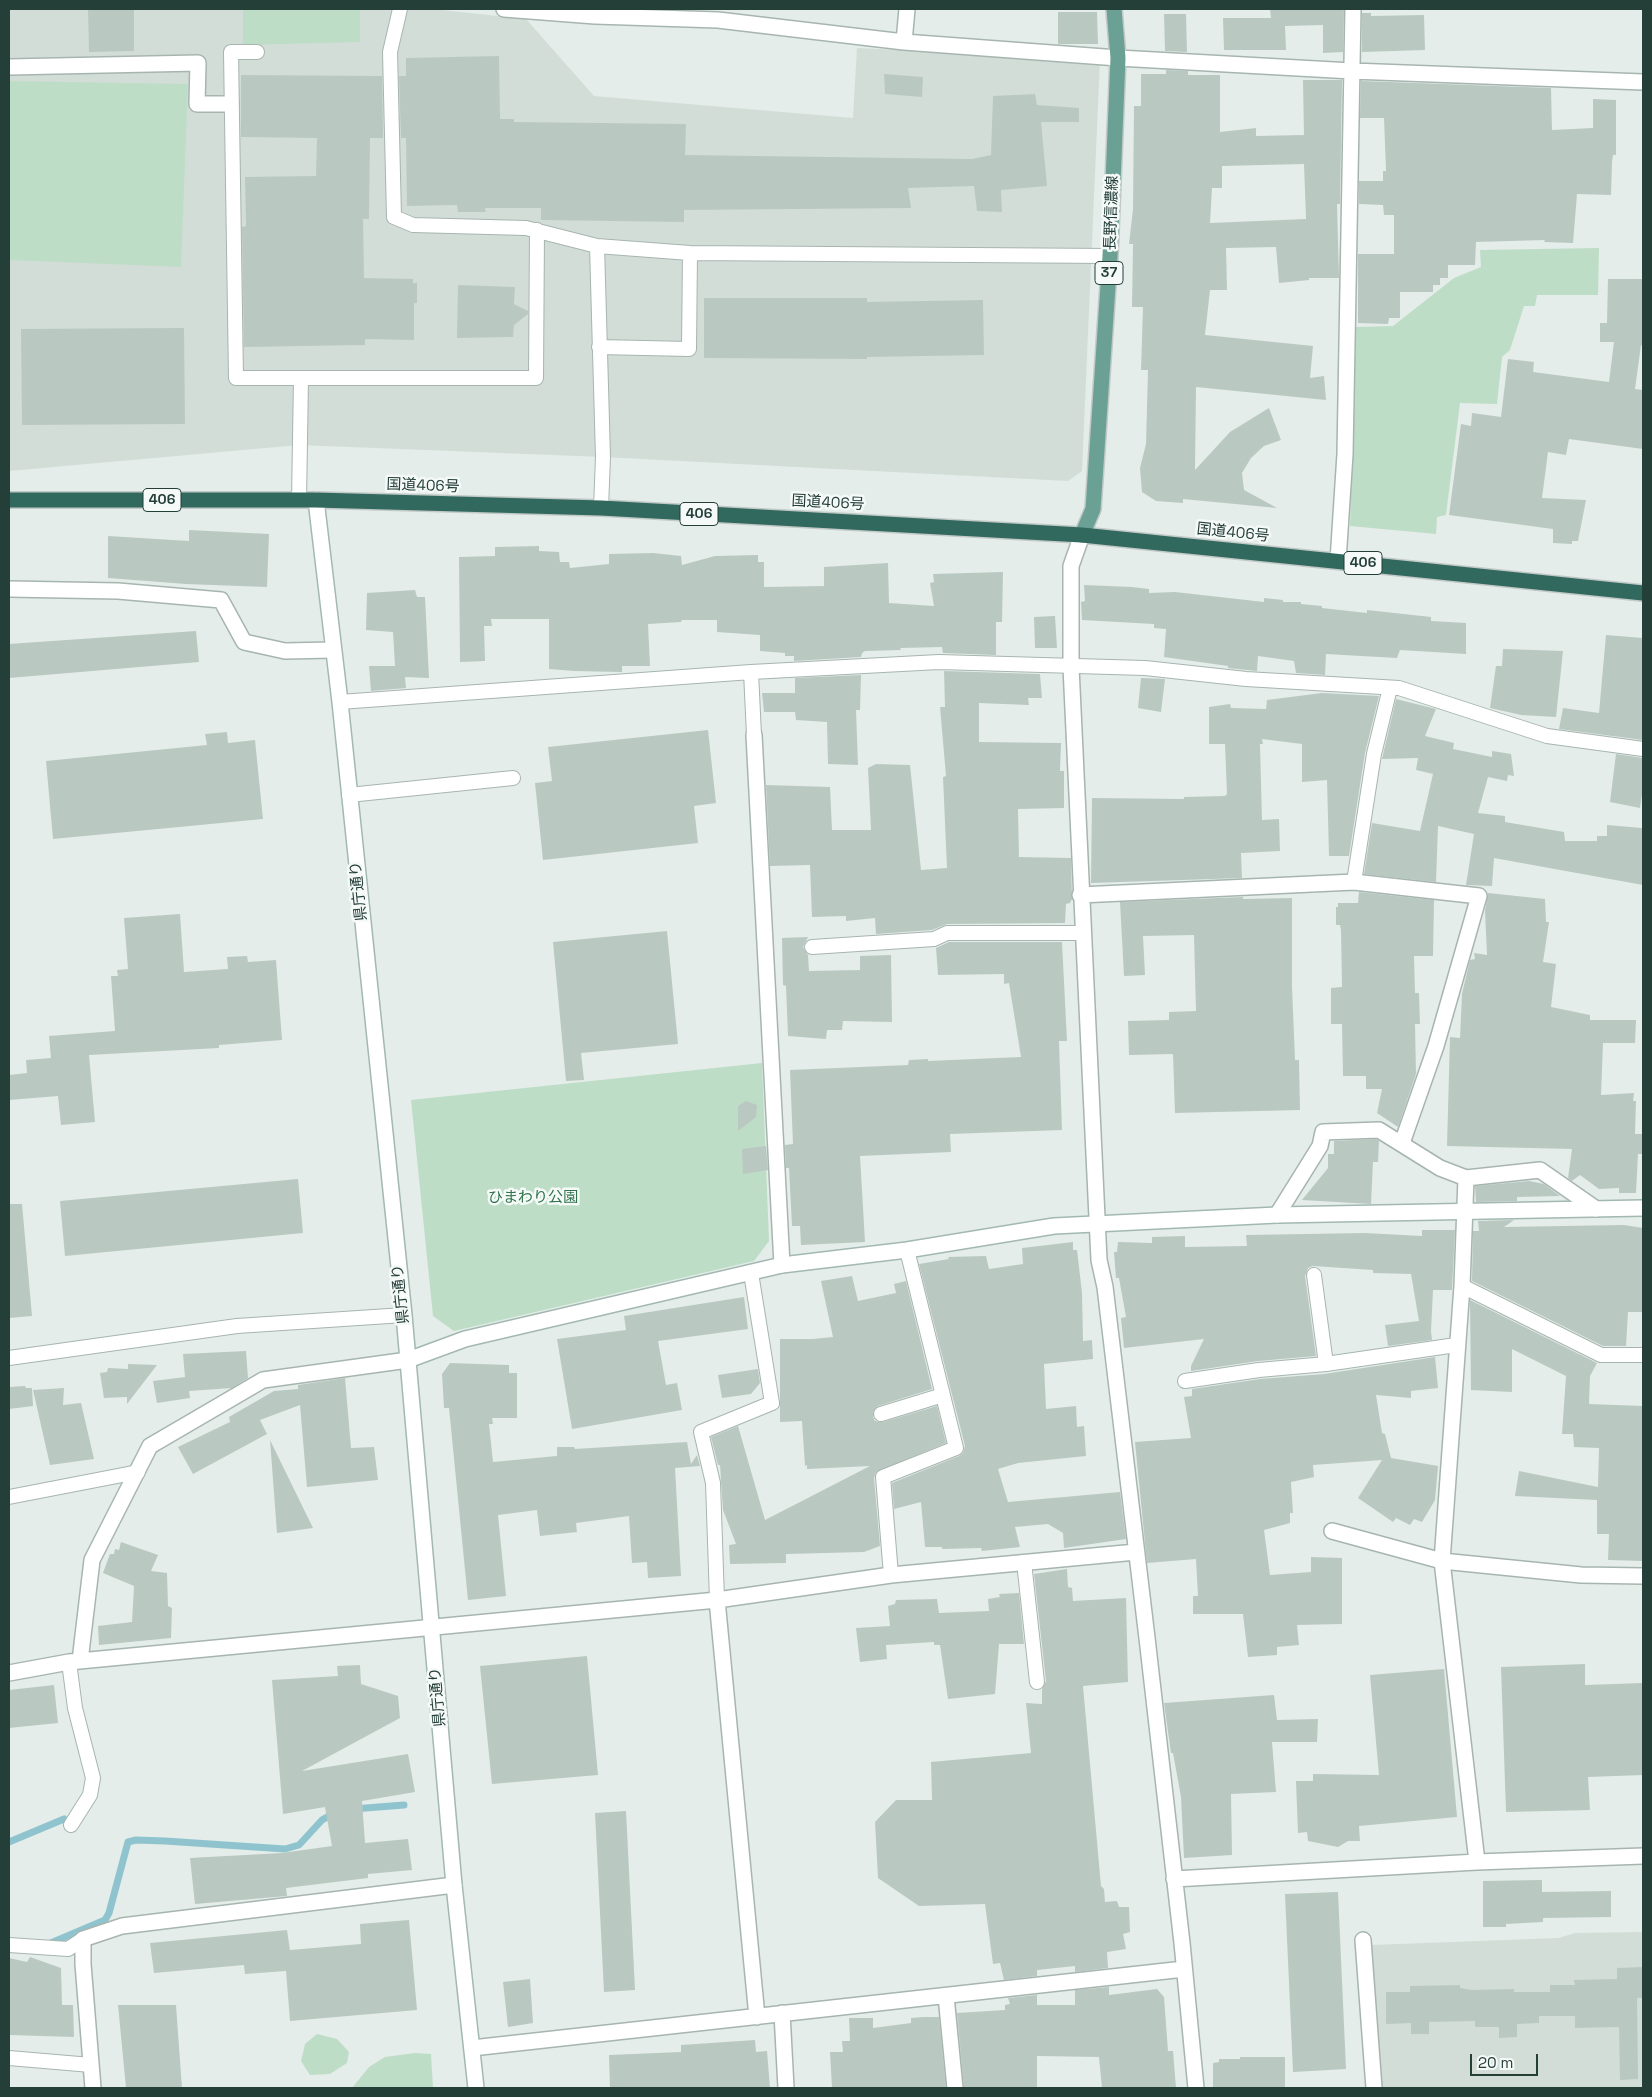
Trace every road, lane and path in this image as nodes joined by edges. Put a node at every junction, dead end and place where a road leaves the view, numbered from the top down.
1 (400, 9) edge
2 (504, 9) edge
3 (907, 9) edge
4 (1114, 9) edge
5 (1353, 9) edge
6 (596, 12) edge
7 (904, 42) junction
8 (257, 52) dead end
9 (1118, 58) junction
10 (9, 67) edge
11 (1352, 71) junction
12 (1643, 82) edge
13 (231, 104) junction
14 (537, 230) junction
15 (597, 246) junction
16 (690, 253) junction
17 (1110, 256) junction
18 (599, 346) junction
19 (301, 378) junction
20 (9, 500) edge
21 (299, 500) junction
22 (316, 500) junction
23 (601, 508) junction
24 (1082, 535) junction
25 (1338, 561) junction
26 (9, 589) edge
27 (1643, 593) edge
28 (334, 650) junction
29 (1071, 667) junction
30 (751, 672) junction
31 (1390, 688) junction
32 (340, 702) junction
33 (754, 735) joint
34 (1643, 749) edge
35 (514, 778) dead end
36 (349, 795) junction
37 (1354, 882) junction
38 (1080, 894) junction
39 (1084, 933) junction
40 (812, 947) dead end
41 (1402, 1143) junction
42 (1466, 1178) junction
43 (1643, 1208) edge
44 (1596, 1209) junction
45 (1465, 1212) junction
46 (1277, 1215) junction
47 (1097, 1223) junction
48 (907, 1250) junction
49 (782, 1266) junction
50 (751, 1273) junction
51 (1314, 1275) dead end
52 (1462, 1286) junction
53 (404, 1316) junction
54 (1456, 1345) junction
55 (1643, 1355) edge
56 (9, 1358) edge
57 (408, 1360) junction
58 (1326, 1364) junction
59 (1185, 1381) dead end
60 (943, 1395) junction
61 (881, 1414) dead end
62 (138, 1472) junction
63 (9, 1497) edge
64 (1332, 1531) dead end
65 (1136, 1552) junction
66 (1442, 1561) junction
67 (1024, 1562) junction
68 (891, 1575) junction
69 (1643, 1576) edge
70 (718, 1600) junction
71 (432, 1627) junction
72 (75, 1662) junction
73 (9, 1673) edge
74 (1037, 1682) dead end
75 (71, 1825) dead end
76 (1643, 1856) edge
77 (1478, 1862) junction
78 (1174, 1878) junction
79 (454, 1885) junction
80 (83, 1939) junction
81 (1364, 1940) dead end
82 (9, 1945) edge
83 (1184, 1969) junction
84 (946, 1996) junction
85 (782, 2013) junction
86 (757, 2016) junction
87 (472, 2048) junction
88 (9, 2058) edge
89 (91, 2065) junction
90 (93, 2088) edge
91 (476, 2088) edge
92 (786, 2088) edge
93 (954, 2088) edge
94 (1196, 2088) edge
95 (1374, 2088) edge

1 - 14 lane
2 - 6 street
3 - 7 street
4 - 9 main road, 長野信濃線 / 37
5 - 11 street
6 - 7 street
7 - 9 street
8 - 13 lane
9 - 11 street
9 - 17 main road, 長野信濃線 / 37
10 - 13 street
11 - 12 street
11 - 25 street
13 - 19 lane
14 - 15 lane
14 - 19 lane
15 - 16 lane
15 - 18 lane
16 - 17 lane
16 - 18 lane
17 - 24 main road, 長野信濃線 / 37
18 - 23 lane
19 - 21 lane
20 - 21 highway, 国道406号 / 406
21 - 22 highway, 国道406号 / 406
22 - 23 highway, 国道406号 / 406
22 - 28 street, 県庁通り
23 - 24 highway, 国道406号 / 406
24 - 25 highway, 国道406号 / 406
24 - 29 street
25 - 27 highway, 国道406号 / 406
26 - 28 street
28 - 32 street, 県庁通り
29 - 30 lane
29 - 31 lane
29 - 38 street
30 - 32 lane
30 - 33 lane
31 - 34 lane
31 - 37 lane
32 - 36 street, 県庁通り
33 - 49 street
35 - 36 lane
36 - 53 street, 県庁通り
37 - 38 street
37 - 41 street
38 - 39 street
39 - 40 lane
39 - 47 street
41 - 42 street
41 - 46 street
42 - 44 street
42 - 45 street
43 - 44 street
44 - 45 street
45 - 46 street
45 - 52 street
46 - 47 street
47 - 48 street
47 - 65 street
48 - 49 street
48 - 60 lane
49 - 50 street
50 - 57 street
50 - 70 lane
51 - 58 lane
52 - 54 street
52 - 55 lane
53 - 56 lane
53 - 57 street, 県庁通り
54 - 58 lane
54 - 66 street
57 - 62 street
57 - 71 street, 県庁通り
58 - 59 lane
60 - 61 lane
60 - 68 lane
62 - 63 lane
62 - 72 street
64 - 66 street
65 - 67 street
65 - 78 street
66 - 69 street
66 - 77 street
67 - 68 street
67 - 74 lane
68 - 70 street
70 - 71 street
70 - 86 street
71 - 72 street
71 - 79 street, 県庁通り
72 - 73 street
72 - 75 lane
76 - 77 street
77 - 78 street
78 - 83 street
79 - 80 street
79 - 87 street, 県庁通り
80 - 82 lane
80 - 89 street
81 - 95 street
83 - 84 street
83 - 94 street
84 - 85 street
84 - 93 street
85 - 86 street
85 - 92 street
86 - 87 street
87 - 91 street, 県庁通り
88 - 89 lane
89 - 90 street

